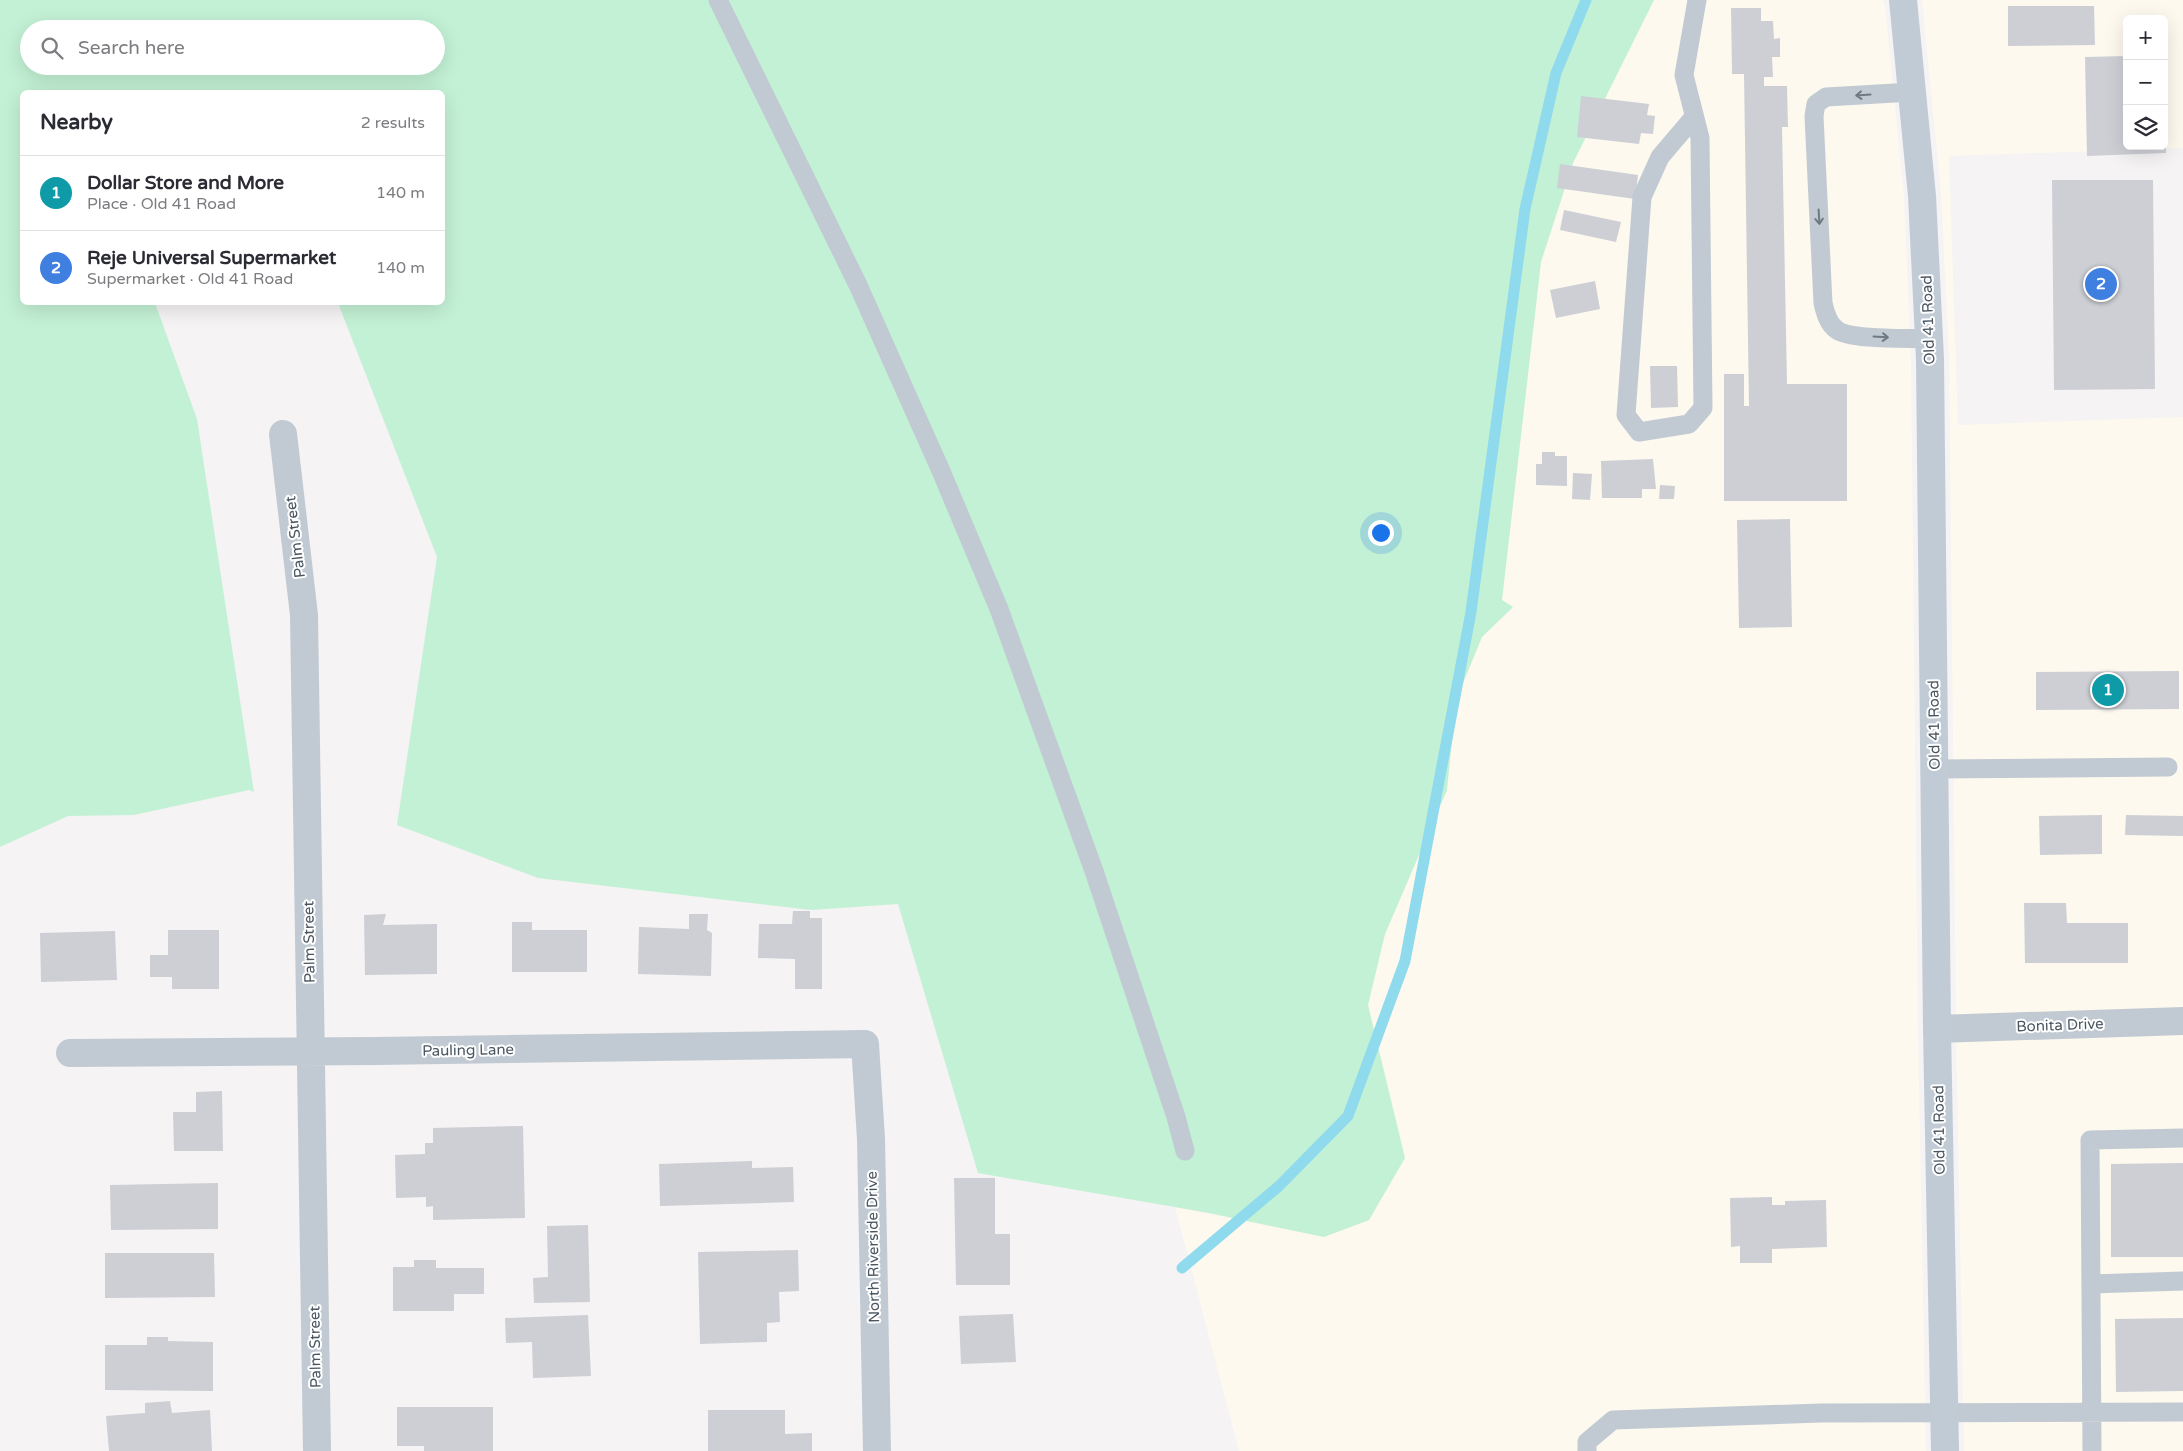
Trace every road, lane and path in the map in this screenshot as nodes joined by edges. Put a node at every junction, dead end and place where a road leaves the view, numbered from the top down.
1 (718, 0) edge
2 (1697, 0) edge
3 (1903, 0) edge
4 (1912, 92) junction
5 (1694, 117) junction
6 (1929, 340) junction
7 (283, 434) dead end
8 (2168, 767) dead end
9 (1934, 769) junction
10 (2183, 1021) edge
11 (1937, 1029) junction
12 (865, 1044) joint
13 (311, 1051) junction
14 (70, 1053) dead end
15 (2183, 1138) edge
16 (1185, 1151) dead end
17 (2183, 1281) edge
18 (2091, 1284) junction
19 (2183, 1412) edge
20 (2092, 1413) junction
21 (1944, 1414) junction
22 (317, 1451) edge
23 (876, 1451) edge
24 (1587, 1451) edge
25 (1945, 1451) edge
26 (2092, 1451) edge

1 - 16 lane
2 - 5 lane
3 - 4 street, Old 41 Road
4 - 6 street, Old 41 Road
4 -> 6 lane
5 - 5 lane
6 - 9 street, Old 41 Road
7 - 13 street, Palm Street
8 - 9 lane
9 - 11 street, Old 41 Road
10 - 11 street, Bonita Drive
11 - 21 street, Old 41 Road
12 - 13 street, Pauling Lane
12 - 23 street, North Riverside Drive
13 - 14 street, Pauling Lane
13 - 22 street, Palm Street
15 - 18 lane
17 - 18 lane
18 - 20 lane
19 - 20 lane
20 - 21 lane
20 - 26 lane
21 - 24 lane
21 - 25 street, Old 41 Road

